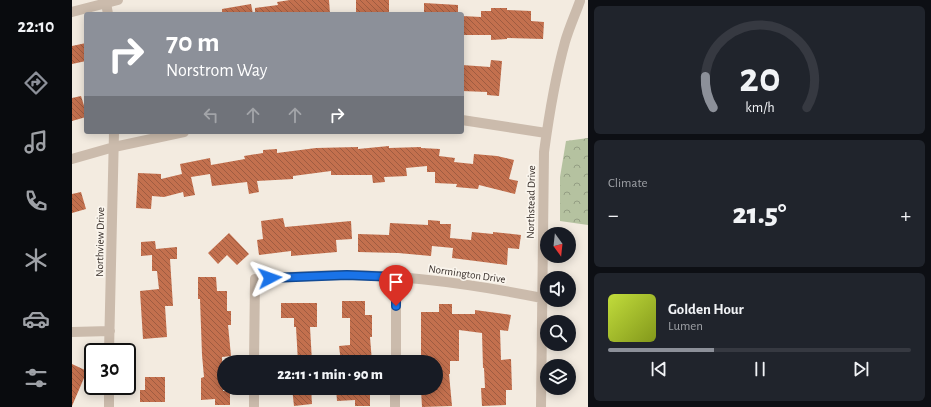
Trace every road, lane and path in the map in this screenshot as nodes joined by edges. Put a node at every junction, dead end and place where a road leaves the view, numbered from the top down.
1 (118, 0) edge
2 (106, 3) junction
3 (582, 3) edge
4 (72, 12) edge
5 (108, 12) edge
6 (464, 120) edge
7 (546, 133) junction
8 (114, 134) edge
9 (175, 134) edge
10 (114, 147) junction
11 (72, 159) edge
12 (542, 271) edge
13 (396, 277) junction
14 (540, 298) edge
15 (542, 307) edge
16 (110, 331) junction
17 (72, 332) edge
18 (110, 343) edge
19 (254, 355) edge
20 (396, 355) edge
21 (109, 395) edge
22 (254, 395) edge
23 (395, 395) edge
24 (109, 407) edge
25 (254, 407) edge
26 (395, 407) edge
27 (541, 407) edge

1 - 2 street
2 - 4 street
2 - 5 street
3 - 7 street, Northstead Drive
6 - 7 street
7 - 12 street, Northstead Drive
8 - 10 street, Northview Drive
9 - 10 street
10 - 11 street
10 - 16 street, Northview Drive
13 - 14 street, Normington Drive
13 - 19 street, Normington Drive
13 - 20 street
15 - 27 street, Northstead Drive
16 - 17 street
16 - 18 street, Northview Drive
21 - 24 street
22 - 25 street
23 - 26 street

